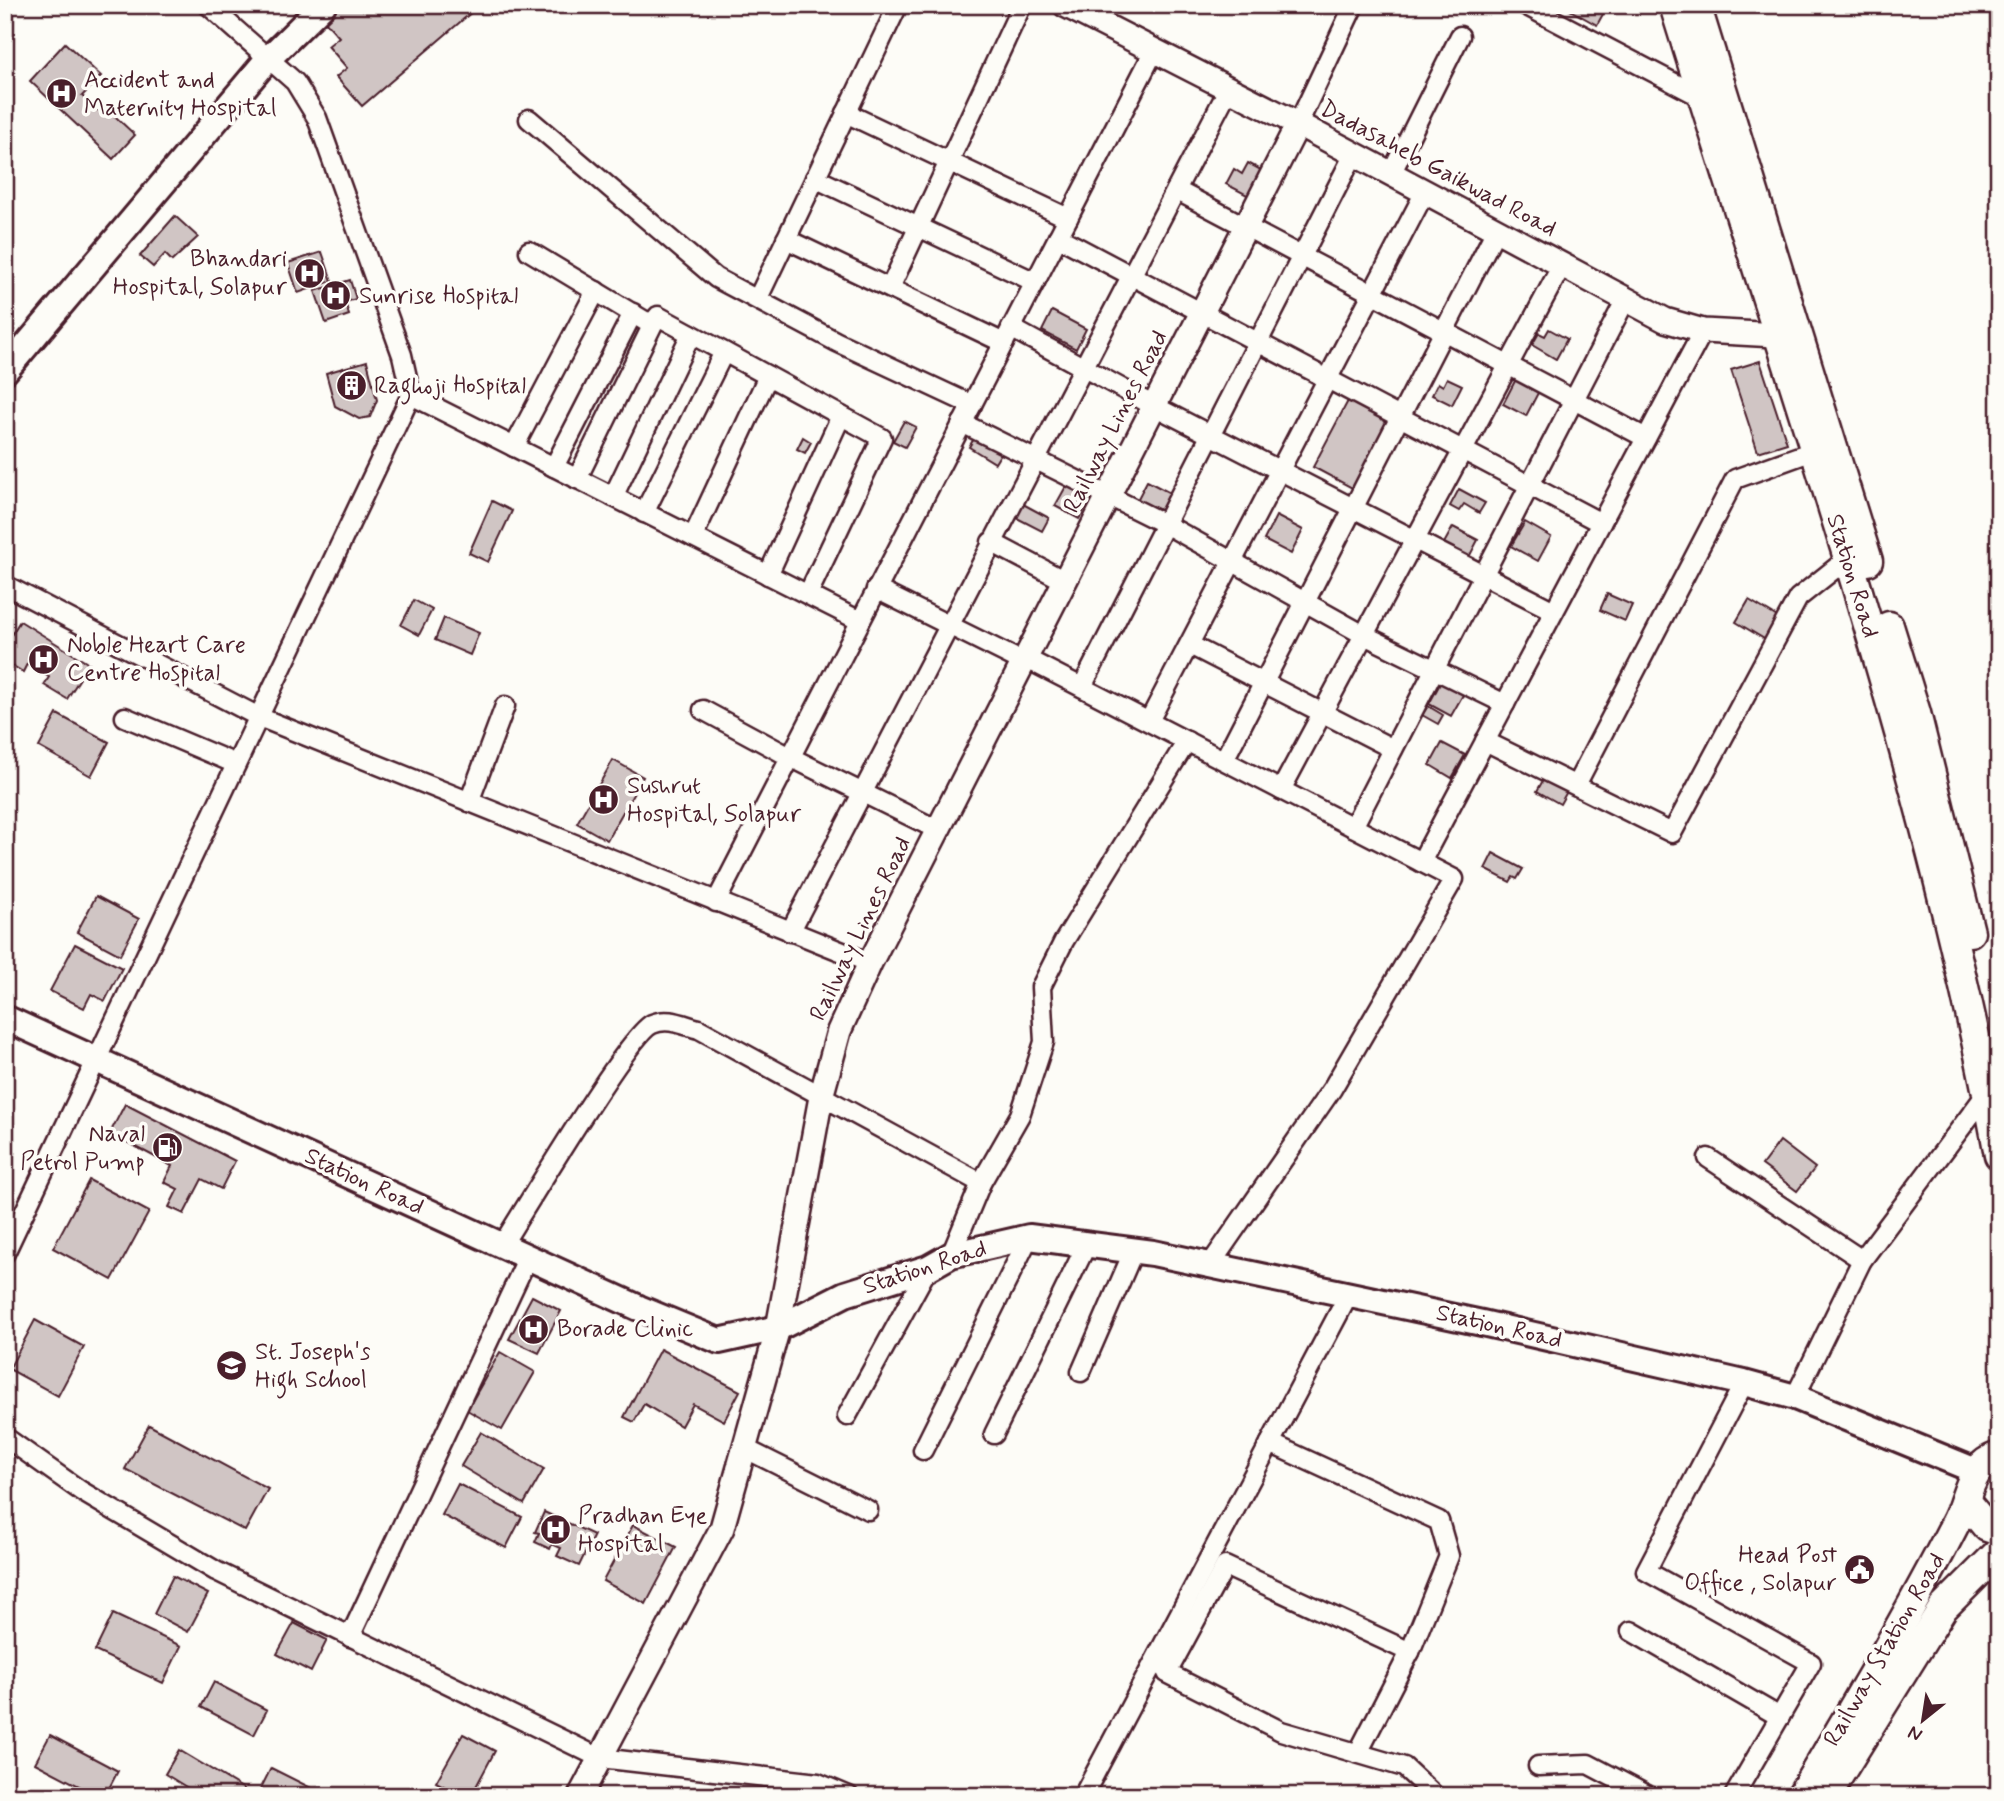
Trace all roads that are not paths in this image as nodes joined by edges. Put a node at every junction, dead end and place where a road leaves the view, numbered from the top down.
1 (208, 5) edge
2 (323, 5) edge
3 (898, 5) edge
4 (1022, 5) edge
5 (1065, 5) edge
6 (1354, 5) edge
7 (1525, 5) edge
8 (1674, 5) edge
9 (1696, 5) edge
10 (1460, 36) dead end
11 (1154, 51) junction
12 (267, 60) junction
13 (1228, 90) junction
14 (1703, 98) junction
15 (846, 113) junction
16 (529, 119) dead end
17 (1298, 124) junction
18 (1354, 154) junction
19 (948, 162) junction
20 (1391, 174) junction
21 (815, 178) junction
22 (1176, 190) junction
23 (1425, 192) junction
24 (1068, 219) junction
25 (918, 227) junction
26 (1246, 227) junction
27 (1496, 230) junction
28 (1058, 237) junction
29 (786, 239) junction
30 (529, 251) dead end
31 (1302, 257) junction
32 (1562, 265) junction
33 (1131, 274) junction
34 (1035, 282) junction
35 (890, 288) junction
36 (597, 291) junction
37 (1373, 294) junction
38 (758, 298) junction
39 (1626, 299) junction
40 (1202, 312) junction
41 (633, 313) junction
42 (654, 322) junction
43 (1444, 331) junction
44 (1703, 331) junction
45 (691, 334) junction
46 (1007, 336) junction
47 (1787, 336) junction
48 (1259, 342) junction
49 (724, 352) junction
50 (1508, 366) junction
51 (1082, 367) junction
52 (5, 371) edge
53 (768, 376) junction
54 (1328, 379) junction
55 (411, 395) junction
56 (1574, 400) junction
57 (972, 405) junction
58 (1154, 407) junction
59 (841, 416) junction
60 (1400, 417) junction
61 (962, 423) junction
62 (1211, 436) junction
63 (1646, 438) junction
64 (514, 447) junction
65 (1462, 450) junction
66 (1813, 451) junction
67 (1034, 458) junction
68 (554, 467) junction
69 (1280, 471) junction
70 (577, 479) junction
71 (1529, 485) junction
72 (1108, 495) junction
73 (613, 497) junction
74 (1353, 508) junction
75 (644, 513) junction
76 (1601, 523) junction
77 (1165, 524) junction
78 (693, 537) junction
79 (1415, 540) junction
80 (991, 542) junction
81 (1847, 559) junction
82 (1232, 563) junction
83 (768, 575) junction
84 (1483, 575) junction
85 (1065, 580) junction
86 (5, 585) edge
87 (876, 589) junction
88 (808, 594) junction
89 (1305, 602) junction
90 (1554, 611) junction
91 (860, 621) junction
92 (948, 625) junction
93 (1364, 635) junction
94 (1189, 645) junction
95 (1024, 660) junction
96 (1434, 669) junction
97 (1263, 683) junction
98 (1082, 687) junction
99 (1505, 704) junction
100 (505, 706) dead end
101 (703, 710) dead end
102 (1322, 713) junction
103 (125, 717) dead end
104 (259, 717) junction
105 (1149, 722) junction
106 (1187, 741) junction
107 (1485, 741) junction
108 (1393, 749) junction
109 (790, 757) junction
110 (1224, 760) junction
111 (236, 764) junction
112 (1576, 785) junction
113 (1281, 790) junction
114 (862, 793) junction
115 (469, 802) junction
116 (1353, 827) junction
117 (938, 830) junction
118 (1421, 862) junction
119 (716, 902) junction
120 (790, 932) junction
121 (870, 964) junction
122 (5, 1018) edge
123 (1999, 1057) edge
124 (97, 1059) junction
125 (1987, 1093) junction
126 (821, 1097) junction
127 (1999, 1155) edge
128 (1708, 1158) dead end
129 (981, 1183) junction
130 (1029, 1237) junction
131 (1087, 1244) junction
132 (502, 1245) junction
133 (1134, 1250) junction
134 (5, 1253) edge
135 (951, 1255) junction
136 (528, 1257) junction
137 (1862, 1260) junction
138 (1210, 1265) junction
139 (928, 1268) junction
140 (1349, 1294) junction
141 (778, 1328) junction
142 (1081, 1372) dead end
143 (1744, 1383) junction
144 (1795, 1397) junction
145 (847, 1416) dead end
146 (994, 1434) dead end
147 (5, 1437) edge
148 (1270, 1443) junction
149 (744, 1448) junction
150 (923, 1450) dead end
151 (1987, 1464) edge
152 (1966, 1502) junction
153 (868, 1510) dead end
154 (1999, 1531) edge
155 (1999, 1552) edge
156 (1631, 1631) dead end
157 (350, 1637) junction
158 (1410, 1652) junction
159 (1780, 1717) junction
160 (1358, 1754) junction
161 (600, 1758) junction
162 (1538, 1766) dead end
163 (580, 1796) edge
164 (849, 1796) edge
165 (1083, 1796) edge
166 (1435, 1796) edge
167 (1649, 1796) edge
168 (1734, 1796) edge
169 (1801, 1796) edge
170 (1826, 1796) edge

1 - 12 street
2 - 12 main road
3 - 15 street
4 - 19 street
5 - 11 street, Dadasaheb Gaikwad Road
6 - 17 street
7 - 14 street
8 - 14 main road, Station Road
9 - 47 main road, Station Road
10 - 20 street
11 - 13 street, Dadasaheb Gaikwad Road
11 - 24 street
12 - 52 main road
12 - 55 street
13 - 17 street, Dadasaheb Gaikwad Road
13 - 22 street
14 - 47 main road, Station Road
15 - 19 street
15 - 21 street
16 - 38 street
17 - 18 street, Dadasaheb Gaikwad Road
17 - 26 street, Railway Lines Road
18 - 20 street, Dadasaheb Gaikwad Road
18 - 31 street
19 - 24 street
19 - 25 street
20 - 23 street, Dadasaheb Gaikwad Road
21 - 25 street
21 - 29 street
22 - 26 street
22 - 33 street
23 - 27 street, Dadasaheb Gaikwad Road
23 - 37 street
24 - 28 street
25 - 34 street
25 - 35 street
26 - 31 street
26 - 40 street, Railway Lines Road
27 - 32 street, Dadasaheb Gaikwad Road
27 - 43 street
28 - 33 street
28 - 34 street
29 - 35 street
29 - 38 street
30 - 36 street
31 - 37 street
31 - 48 street
32 - 39 street, Dadasaheb Gaikwad Road
32 - 50 street
33 - 40 street
33 - 51 street
34 - 46 street
35 - 46 street
36 - 41 street
36 - 64 street
37 - 43 street
37 - 54 street
38 - 57 street
39 - 44 street, Dadasaheb Gaikwad Road
39 - 56 street
40 - 48 street
40 - 58 street, Railway Lines Road
41 - 42 street
41 - 68 street
42 - 45 street
42 - 70 street
43 - 50 street
43 - 60 street
44 - 47 street, Dadasaheb Gaikwad Road
44 - 63 street
45 - 49 street
45 - 73 street
46 - 51 street
46 - 57 street
47 - 66 main road, Station Road
47 - 123 main road, Station Road
48 - 54 street
48 - 62 street
49 - 53 street
49 - 75 street
50 - 56 street
50 - 65 street
51 - 58 street
51 - 67 street
53 - 59 street
53 - 78 street
54 - 60 street
54 - 69 street
55 - 64 street
55 - 104 street
56 - 63 street
56 - 71 street
57 - 61 street
58 - 62 street
58 - 72 street, Railway Lines Road
59 - 83 street
59 - 88 street
60 - 65 street
60 - 74 street
61 - 67 street
61 - 87 street
62 - 69 street
62 - 77 street
63 - 76 street
64 - 68 street
65 - 71 street
65 - 79 street
66 - 81 main road, Station Road
66 - 112 street
67 - 72 street
67 - 80 street
68 - 70 street
69 - 74 street
69 - 82 street
70 - 73 street
71 - 76 street
71 - 84 street
72 - 77 street
72 - 85 street, Railway Lines Road
73 - 75 street
74 - 79 street
74 - 89 street
75 - 78 street
76 - 90 street
77 - 82 street
77 - 98 street
78 - 83 street
79 - 84 street
79 - 93 street
80 - 85 street
80 - 92 street
81 - 112 street
81 - 125 main road, Station Road
82 - 89 street
82 - 94 street
83 - 88 street
84 - 90 street
84 - 96 street
85 - 95 street, Railway Lines Road
86 - 104 street
87 - 91 street
87 - 92 street
88 - 91 street
89 - 93 street
89 - 97 street
90 - 99 street
91 - 109 street
92 - 95 street
92 - 114 street
93 - 96 street
93 - 102 street
94 - 97 street
94 - 105 street
95 - 98 street
95 - 117 street, Railway Lines Road
96 - 99 street
96 - 108 street
97 - 102 street
97 - 110 street
98 - 105 street
99 - 107 street
100 - 115 street
101 - 109 street
102 - 108 street
102 - 113 street
103 - 111 street
104 - 111 street
104 - 115 street
105 - 106 street
106 - 110 street
106 - 129 street
107 - 112 street
107 - 118 street
108 - 116 street
109 - 114 street
109 - 119 street
110 - 113 street
111 - 124 street
113 - 116 street
114 - 117 street
114 - 120 street
115 - 119 street
116 - 118 street
117 - 121 street, Railway Lines Road
118 - 138 street
119 - 120 street
120 - 121 street
121 - 126 street, Railway Lines Road
122 - 124 main road, Station Road
124 - 132 main road, Station Road
124 - 134 street
125 - 127 main road, Station Road
125 - 137 street
126 - 129 street
126 - 132 street
126 - 141 street, Railway Lines Road
128 - 137 street
129 - 135 street
130 - 131 main road, Station Road
130 - 135 main road, Station Road
130 - 150 street
131 - 133 main road, Station Road
131 - 146 street
132 - 136 main road, Station Road
133 - 138 main road, Station Road
133 - 142 street
135 - 139 main road, Station Road
136 - 141 main road, Station Road
136 - 157 street
137 - 144 street
138 - 140 main road, Station Road
139 - 141 main road, Station Road
139 - 145 street
140 - 143 main road, Station Road
140 - 148 street
141 - 149 street, Railway Lines Road
143 - 144 main road, Station Road
143 - 159 street
144 - 151 main road, Station Road
147 - 157 street
148 - 158 street
148 - 165 street
149 - 153 street
149 - 161 street, Railway Lines Road
151 - 152 main road, Railway Station Road
152 - 154 main road
152 - 169 main road, Railway Station Road
155 - 170 main road, Railway Station Road
156 - 159 street
157 - 161 street
158 - 160 street
158 - 160 street
159 - 168 street
160 - 166 street
161 - 163 street, Railway Lines Road
161 - 164 street
162 - 167 street

